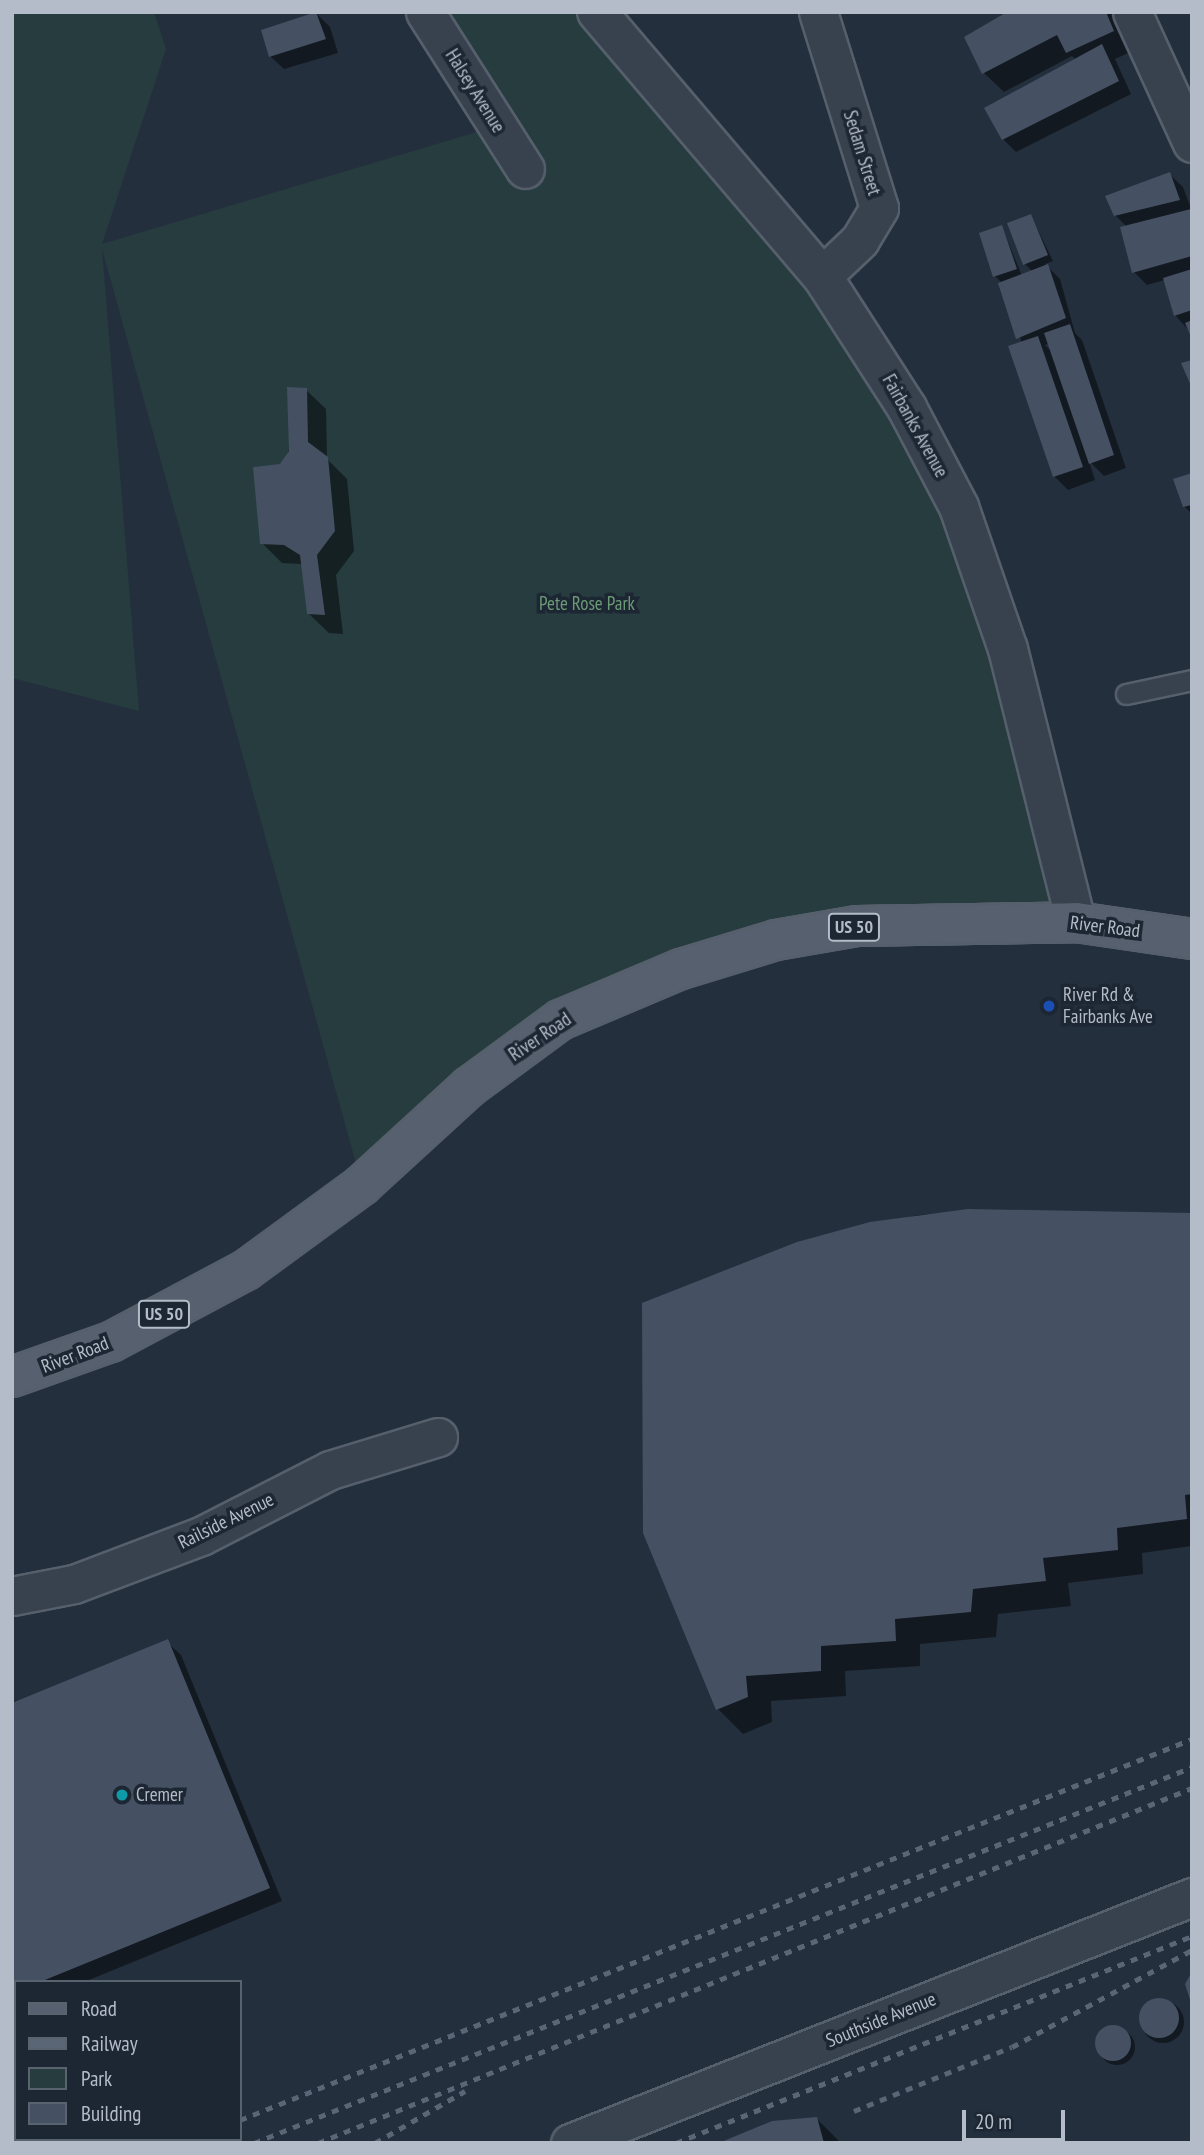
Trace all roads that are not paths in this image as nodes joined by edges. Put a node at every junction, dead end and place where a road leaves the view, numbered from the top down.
1 (425, 12) edge
2 (597, 12) edge
3 (818, 12) edge
4 (1132, 12) edge
5 (1192, 143) edge
6 (525, 169) dead end
7 (822, 276) junction
8 (1192, 681) edge
9 (1126, 694) dead end
10 (1076, 922) junction
11 (1192, 939) edge
12 (12, 1377) edge
13 (438, 1437) dead end
14 (12, 1596) edge
15 (1192, 1897) edge
16 (570, 2143) edge

1 - 6 street, Halsey Avenue
2 - 7 street, Fairbanks Avenue
3 - 7 street, Sedam Street
4 - 5 street
7 - 10 street, Fairbanks Avenue
8 - 9 lane
10 - 11 main road, River Road / US 50
10 - 12 main road, River Road / US 50
13 - 14 street, Railside Avenue
15 - 16 street, Southside Avenue

